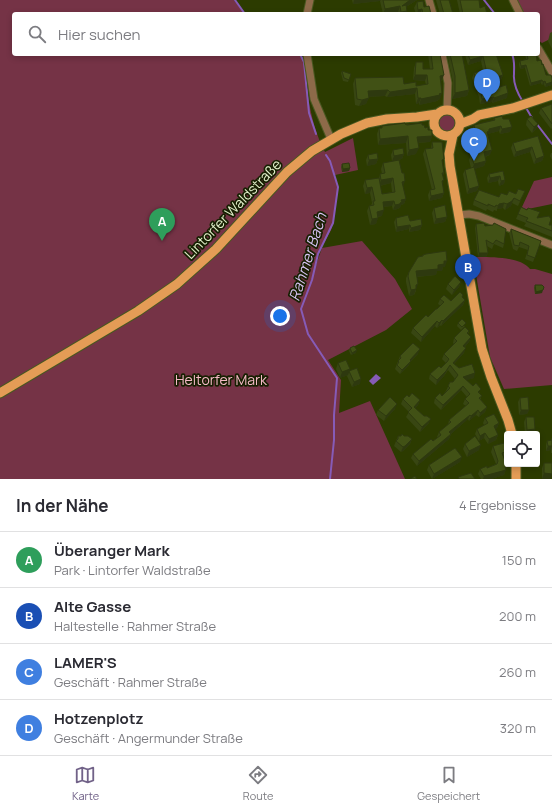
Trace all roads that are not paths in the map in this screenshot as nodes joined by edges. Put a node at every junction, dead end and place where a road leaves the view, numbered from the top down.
1 (310, 0) edge
2 (428, 0) edge
3 (513, 0) edge
4 (307, 12) edge
5 (432, 12) edge
6 (519, 12) edge
7 (540, 51) edge
8 (307, 56) edge
9 (442, 56) edge
10 (552, 72) edge
11 (552, 95) edge
12 (447, 110) junction
13 (437, 114) junction
14 (457, 115) junction
15 (479, 115) junction
16 (417, 118) junction
17 (433, 124) junction
18 (460, 124) junction
19 (448, 135) junction
20 (331, 139) junction
21 (459, 215) junction
22 (552, 245) edge
23 (0, 393) edge
24 (511, 431) edge
25 (516, 467) edge
26 (516, 479) edge

1 - 4 street
2 - 5 street
3 - 6 street
7 - 10 street
8 - 20 street
9 - 12 street
11 - 15 main road
12 - 13 main road
12 - 14 main road
13 - 16 main road, Lintorfer Waldstraße
13 - 17 main road
14 - 15 main road
14 - 18 main road
15 - 18 main road
16 - 17 main road
16 - 20 main road, Lintorfer Waldstraße
17 - 19 main road
18 - 19 main road
19 - 21 main road
20 - 23 main road, Lintorfer Waldstraße
21 - 22 street
21 - 24 main road
25 - 26 main road

